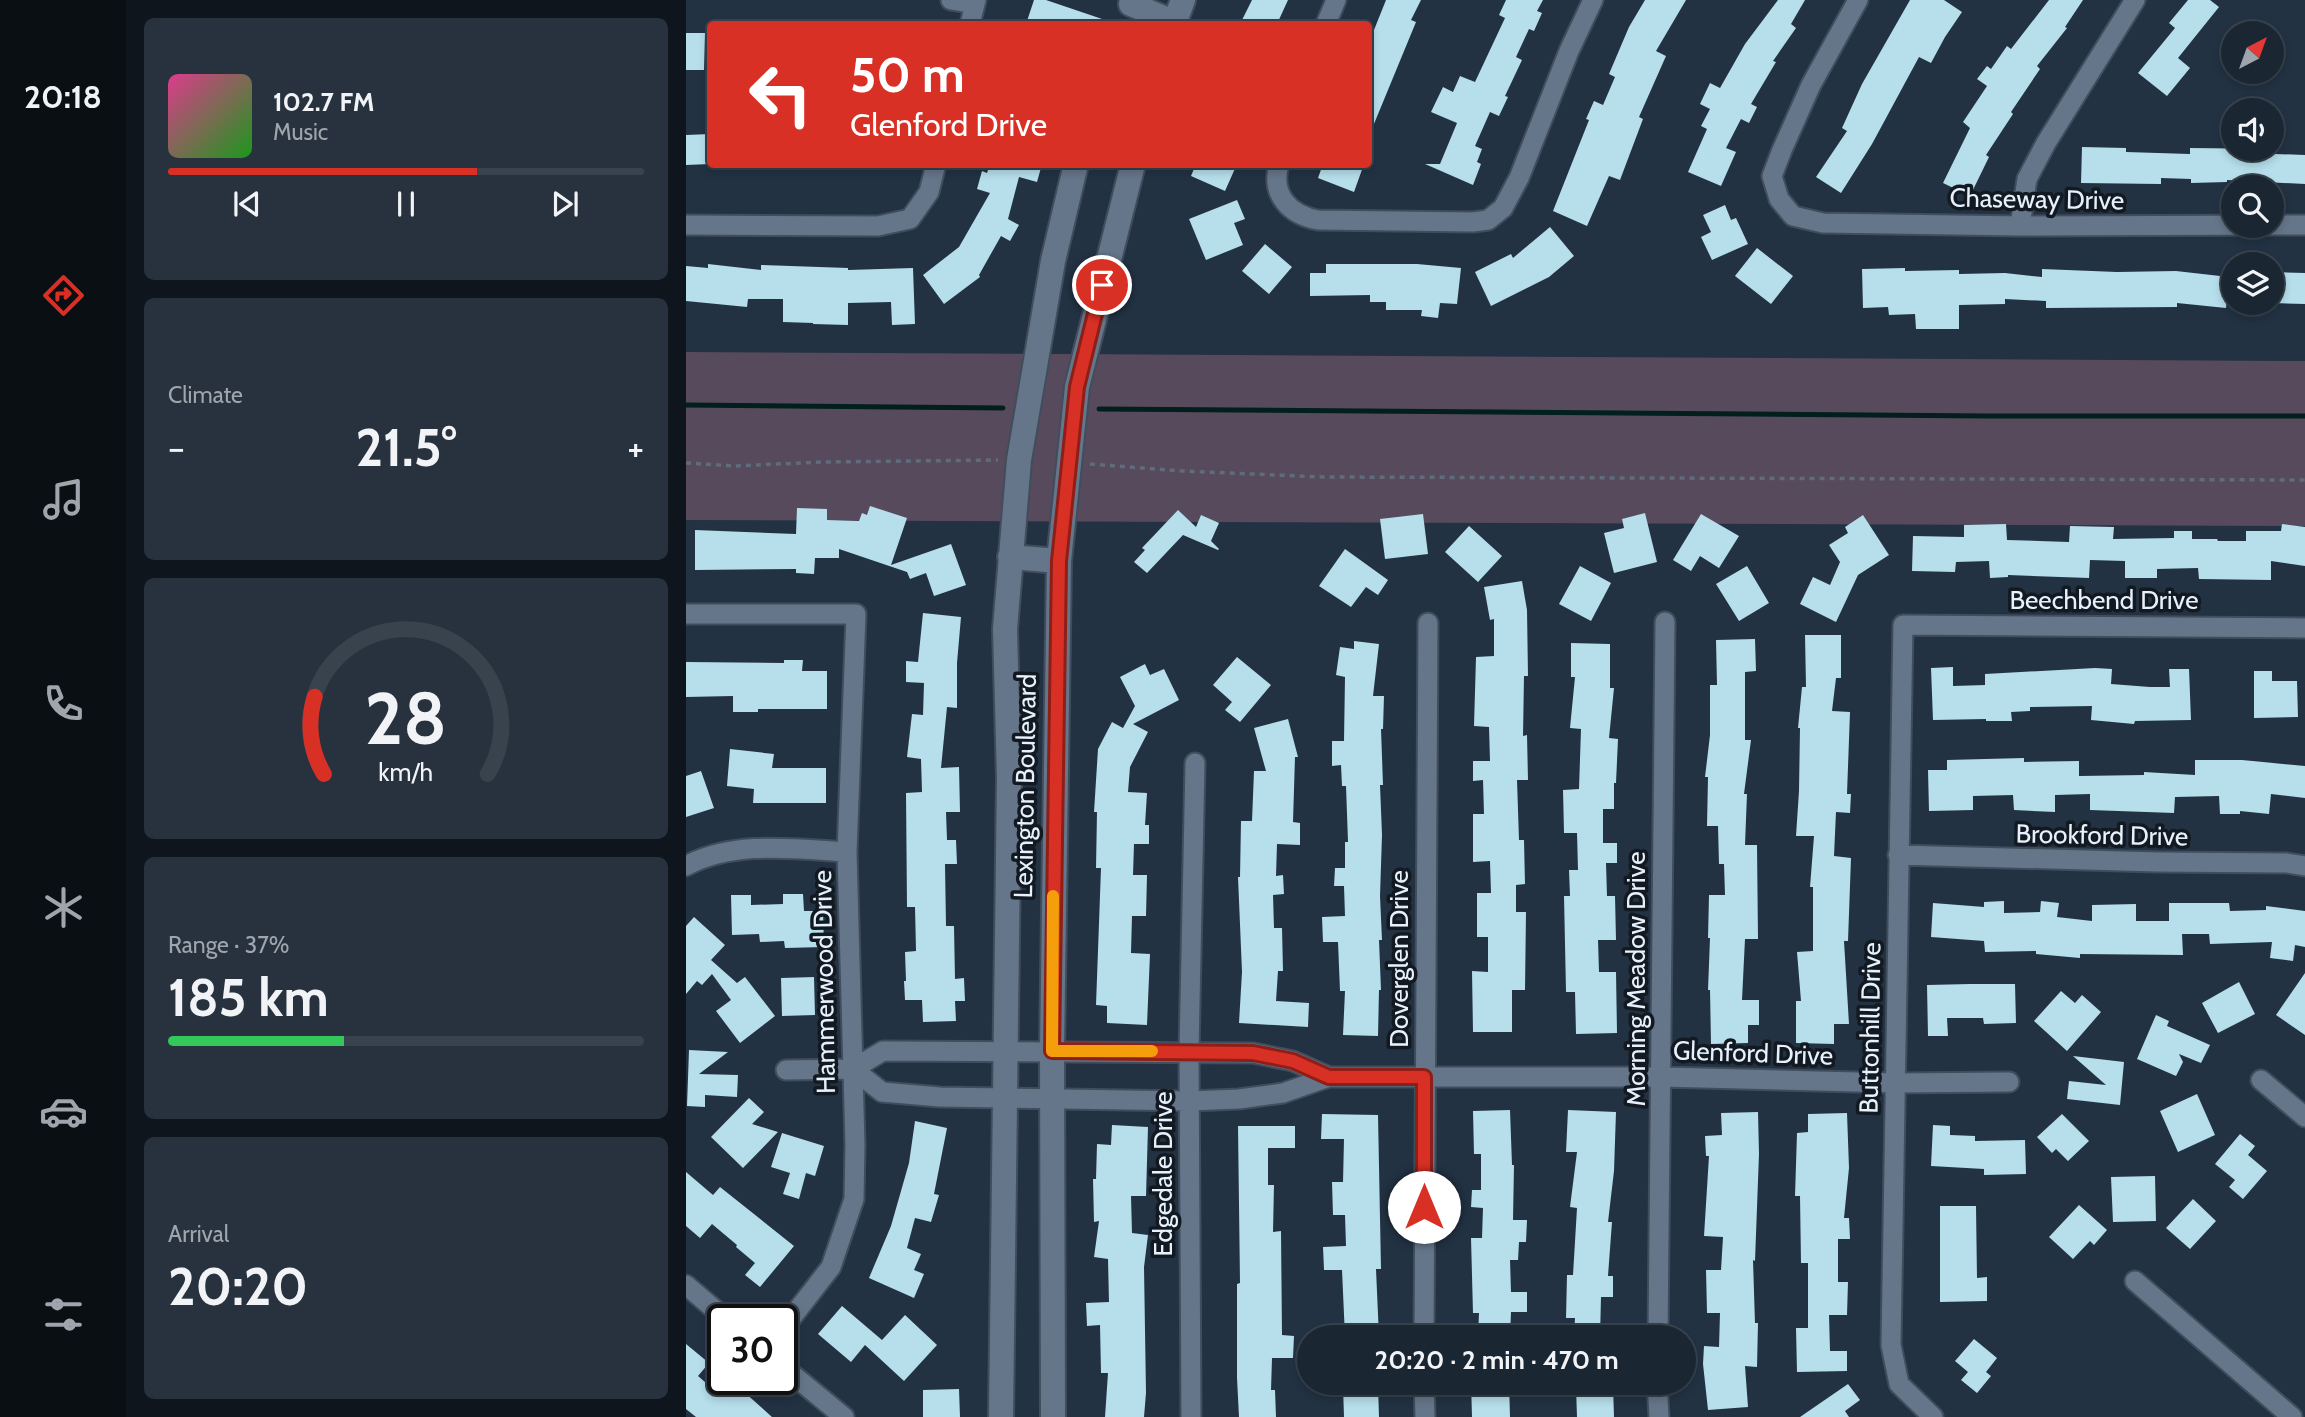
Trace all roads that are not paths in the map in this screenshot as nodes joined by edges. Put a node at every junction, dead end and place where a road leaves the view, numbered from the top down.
1 (951, 0) edge
2 (1183, 0) edge
3 (1336, 0) edge
4 (1593, 0) edge
5 (1858, 0) edge
6 (2135, 0) edge
7 (975, 2) edge
8 (1130, 10) edge
9 (971, 21) edge
10 (1165, 21) edge
11 (1175, 21) edge
12 (1327, 21) edge
13 (935, 168) edge
14 (1075, 168) edge
15 (1132, 168) edge
16 (1279, 168) edge
17 (686, 225) edge
18 (2305, 225) edge
19 (2020, 226) junction
20 (1010, 557) junction
21 (1059, 561) junction
22 (686, 614) edge
23 (1428, 622) dead end
24 (1665, 622) dead end
25 (1903, 625) joint
26 (2305, 628) edge
27 (1195, 763) dead end
28 (847, 852) junction
29 (1898, 855) junction
30 (686, 866) edge
31 (2305, 866) edge
32 (1004, 1051) junction
33 (1052, 1051) junction
34 (1189, 1051) junction
35 (853, 1069) junction
36 (786, 1070) dead end
37 (1329, 1077) junction
38 (1424, 1077) junction
39 (1662, 1077) junction
40 (2261, 1080) dead end
41 (2009, 1082) dead end
42 (1896, 1083) junction
43 (1006, 1098) junction
44 (1052, 1099) junction
45 (1189, 1101) junction
46 (2305, 1117) edge
47 (2136, 1281) dead end
48 (686, 1285) edge
49 (708, 1304) edge
50 (798, 1309) edge
51 (1424, 1325) edge
52 (1658, 1325) edge
53 (798, 1379) edge
54 (1424, 1395) edge
55 (1658, 1395) edge
56 (844, 1417) edge
57 (1000, 1417) edge
58 (1053, 1417) edge
59 (1191, 1417) edge
60 (1424, 1417) edge
61 (1659, 1417) edge
62 (1933, 1417) edge
63 (2292, 1417) edge

1 - 7 street
2 - 11 street
3 - 12 street
4 - 16 street
5 - 19 street, Chaseway Drive
6 - 19 street
7 - 9 street
8 - 10 street
13 - 17 street
14 - 20 street, Lexington Boulevard
15 - 21 street, Lexington Boulevard
18 - 19 street, Chaseway Drive
20 - 21 street
20 - 32 street, Lexington Boulevard
21 - 33 street, Lexington Boulevard
22 - 28 street, Hammerwood Drive
23 - 38 street, Doverglen Drive
24 - 39 street, Morning Meadow Drive
25 - 26 street, Beechbend Drive
25 - 29 street, Buttonhill Drive
27 - 34 street, Edgedale Drive
28 - 30 street
28 - 35 street, Hammerwood Drive
29 - 31 street, Brookford Drive
29 - 42 street, Buttonhill Drive
32 - 33 street, Glenford Drive
32 - 35 street, Glenford Drive
32 - 43 street, Lexington Boulevard
33 - 34 street, Glenford Drive
33 - 44 street, Lexington Boulevard
34 - 37 street, Glenford Drive
34 - 45 street, Edgedale Drive
35 - 36 street
35 - 43 street, Glenford Drive
35 - 50 street, Hammerwood Drive
37 - 38 street, Glenford Drive
37 - 45 street, Glenford Drive
38 - 39 street, Glenford Drive
38 - 51 street, Doverglen Drive
39 - 42 street, Glenford Drive
39 - 52 street, Morning Meadow Drive
40 - 46 street
41 - 42 street, Glenford Drive
42 - 62 street, Buttonhill Drive
43 - 44 street, Glenford Drive
43 - 57 street, Lexington Boulevard
44 - 45 street, Glenford Drive
44 - 58 street, Lexington Boulevard
45 - 59 street, Edgedale Drive
47 - 63 street
48 - 49 street
53 - 56 street
54 - 60 street
55 - 61 street

